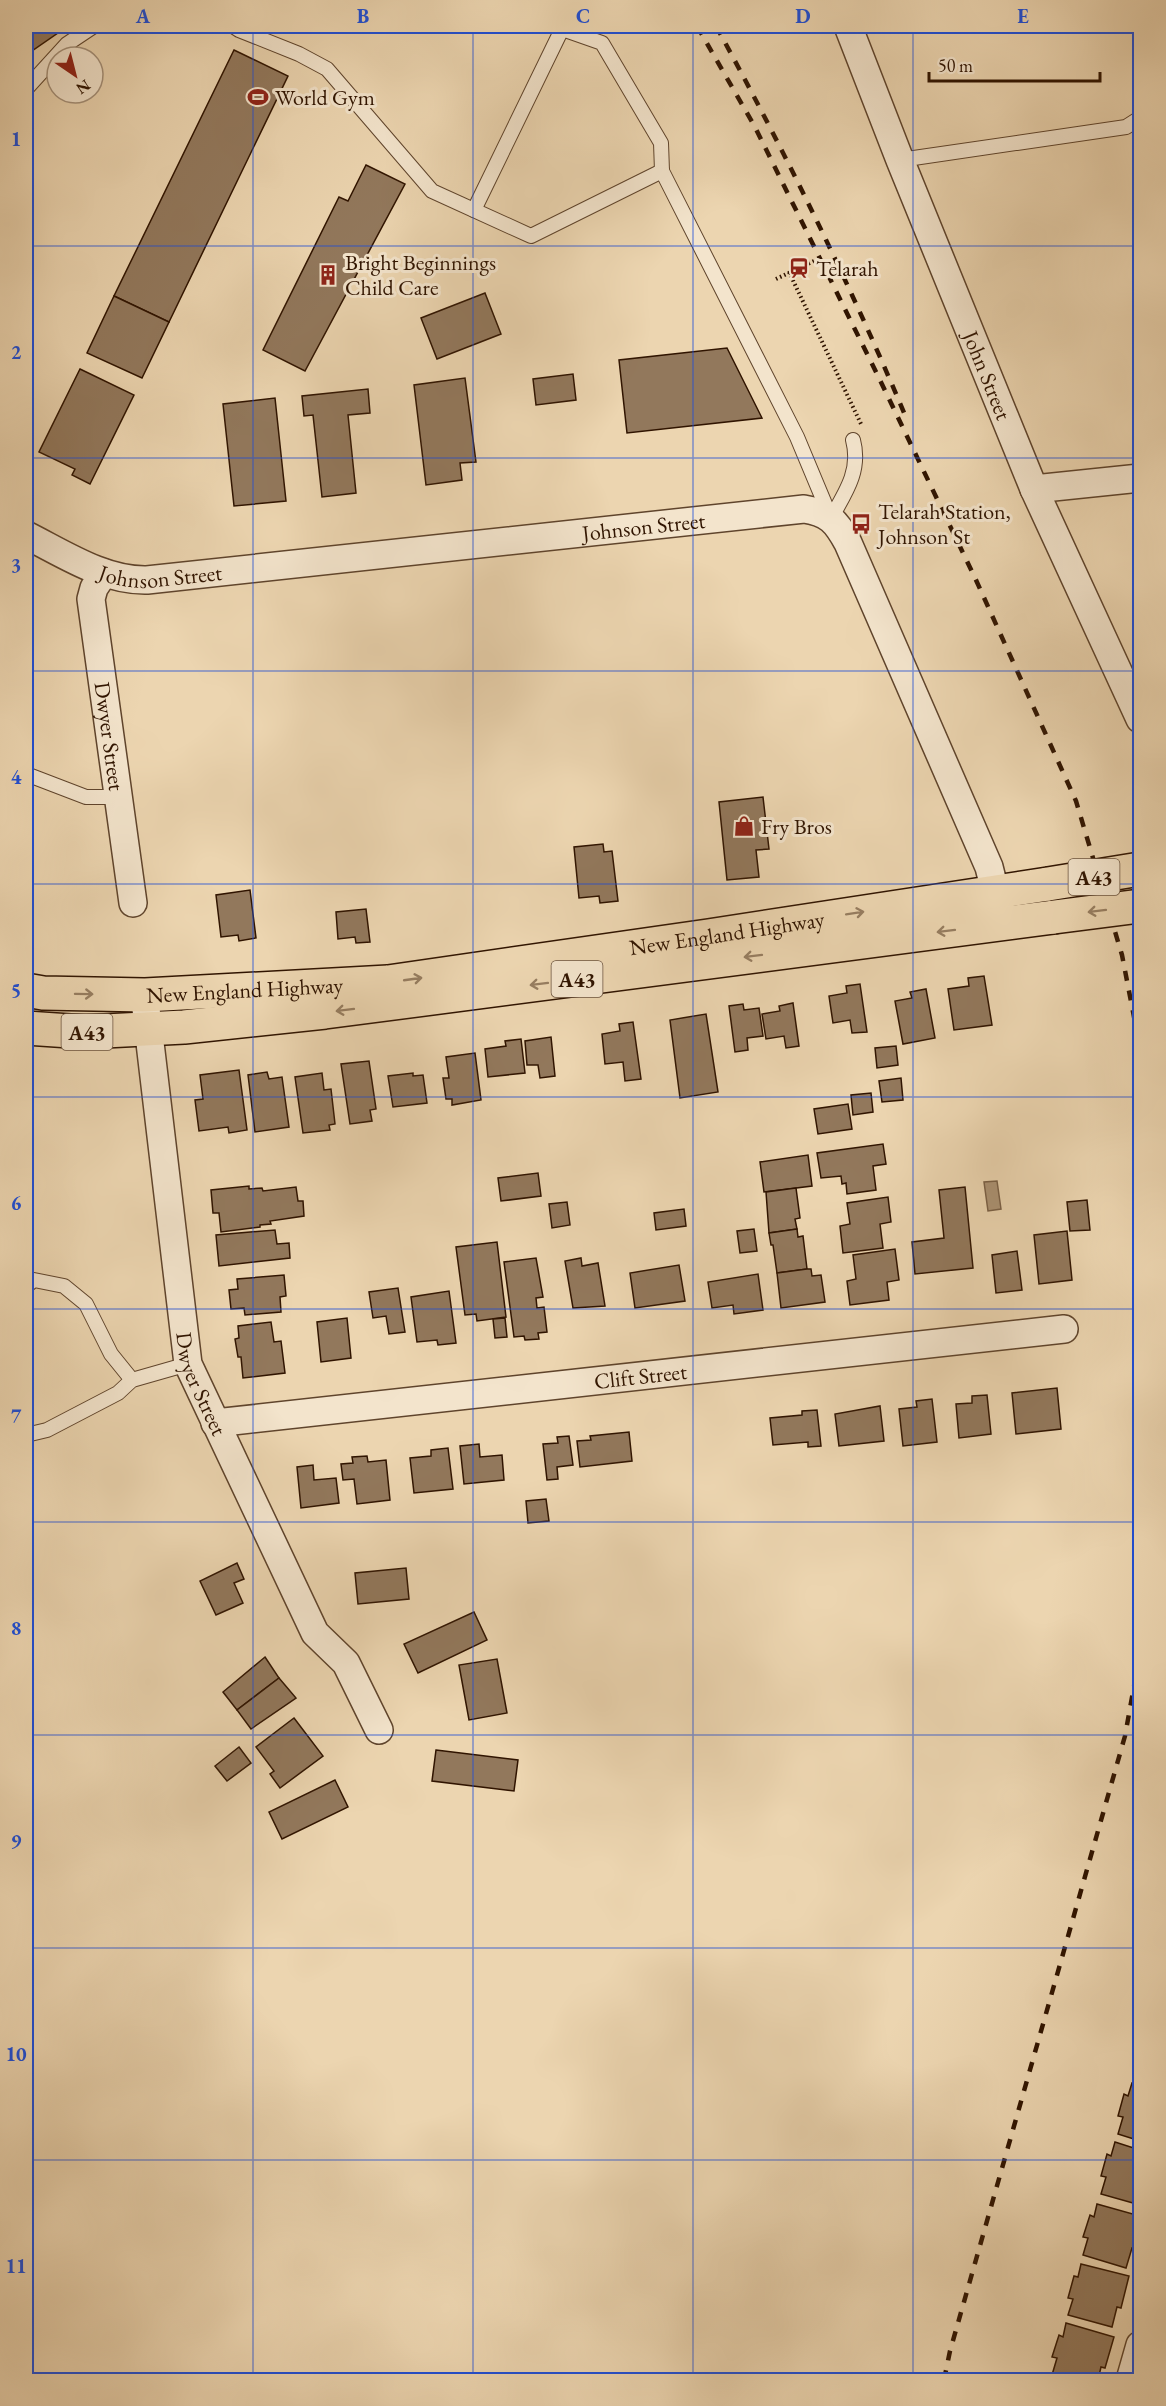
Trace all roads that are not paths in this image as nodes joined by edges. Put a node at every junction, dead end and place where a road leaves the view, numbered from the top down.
1 (94, 26) edge
2 (233, 26) edge
3 (848, 26) edge
4 (26, 89) edge
5 (1140, 118) edge
6 (900, 160) junction
7 (662, 171) junction
8 (474, 210) junction
9 (853, 440) dead end
10 (1140, 478) edge
11 (1034, 489) junction
12 (831, 518) junction
13 (26, 535) edge
14 (104, 573) junction
15 (1140, 719) edge
16 (26, 774) edge
17 (118, 797) junction
18 (1140, 869) edge
19 (995, 892) junction
20 (133, 903) dead end
21 (1140, 906) edge
22 (1004, 923) junction
23 (26, 990) edge
24 (145, 995) junction
25 (26, 1028) edge
26 (148, 1029) junction
27 (26, 1286) edge
28 (1064, 1329) dead end
29 (188, 1364) junction
30 (132, 1380) junction
31 (215, 1423) junction
32 (26, 1435) edge
33 (379, 1730) dead end
34 (1140, 2345) edge
35 (1130, 2380) edge

1 - 4 lane
2 - 8 lane
3 - 6 street, John Street
5 - 6 lane
6 - 11 street, John Street
7 - 8 lane
7 - 8 lane
7 - 12 lane
9 - 12 lane
10 - 11 street
11 - 15 street, John Street
12 - 14 street, Johnson Street
12 - 19 street
13 - 14 street, Johnson Street
14 - 17 street, Dwyer Street
16 - 17 lane
17 - 20 street, Dwyer Street
18 - 19 highway, New England Highway / A43, bridge
19 - 22 street
24 -> 19 highway, New England Highway / A43
21 -> 22 highway, New England Highway / A43, bridge
22 -> 26 highway, New England Highway / A43
23 -> 24 highway, New England Highway / A43
24 - 26 street, Dwyer Street
25 - 26 highway, New England Highway / A43
26 - 29 street, Dwyer Street
27 - 30 lane
28 - 31 street, Clift Street
29 - 30 lane
29 - 31 street, Dwyer Street
30 - 32 lane
31 - 33 street, Dwyer Street
34 - 35 street

